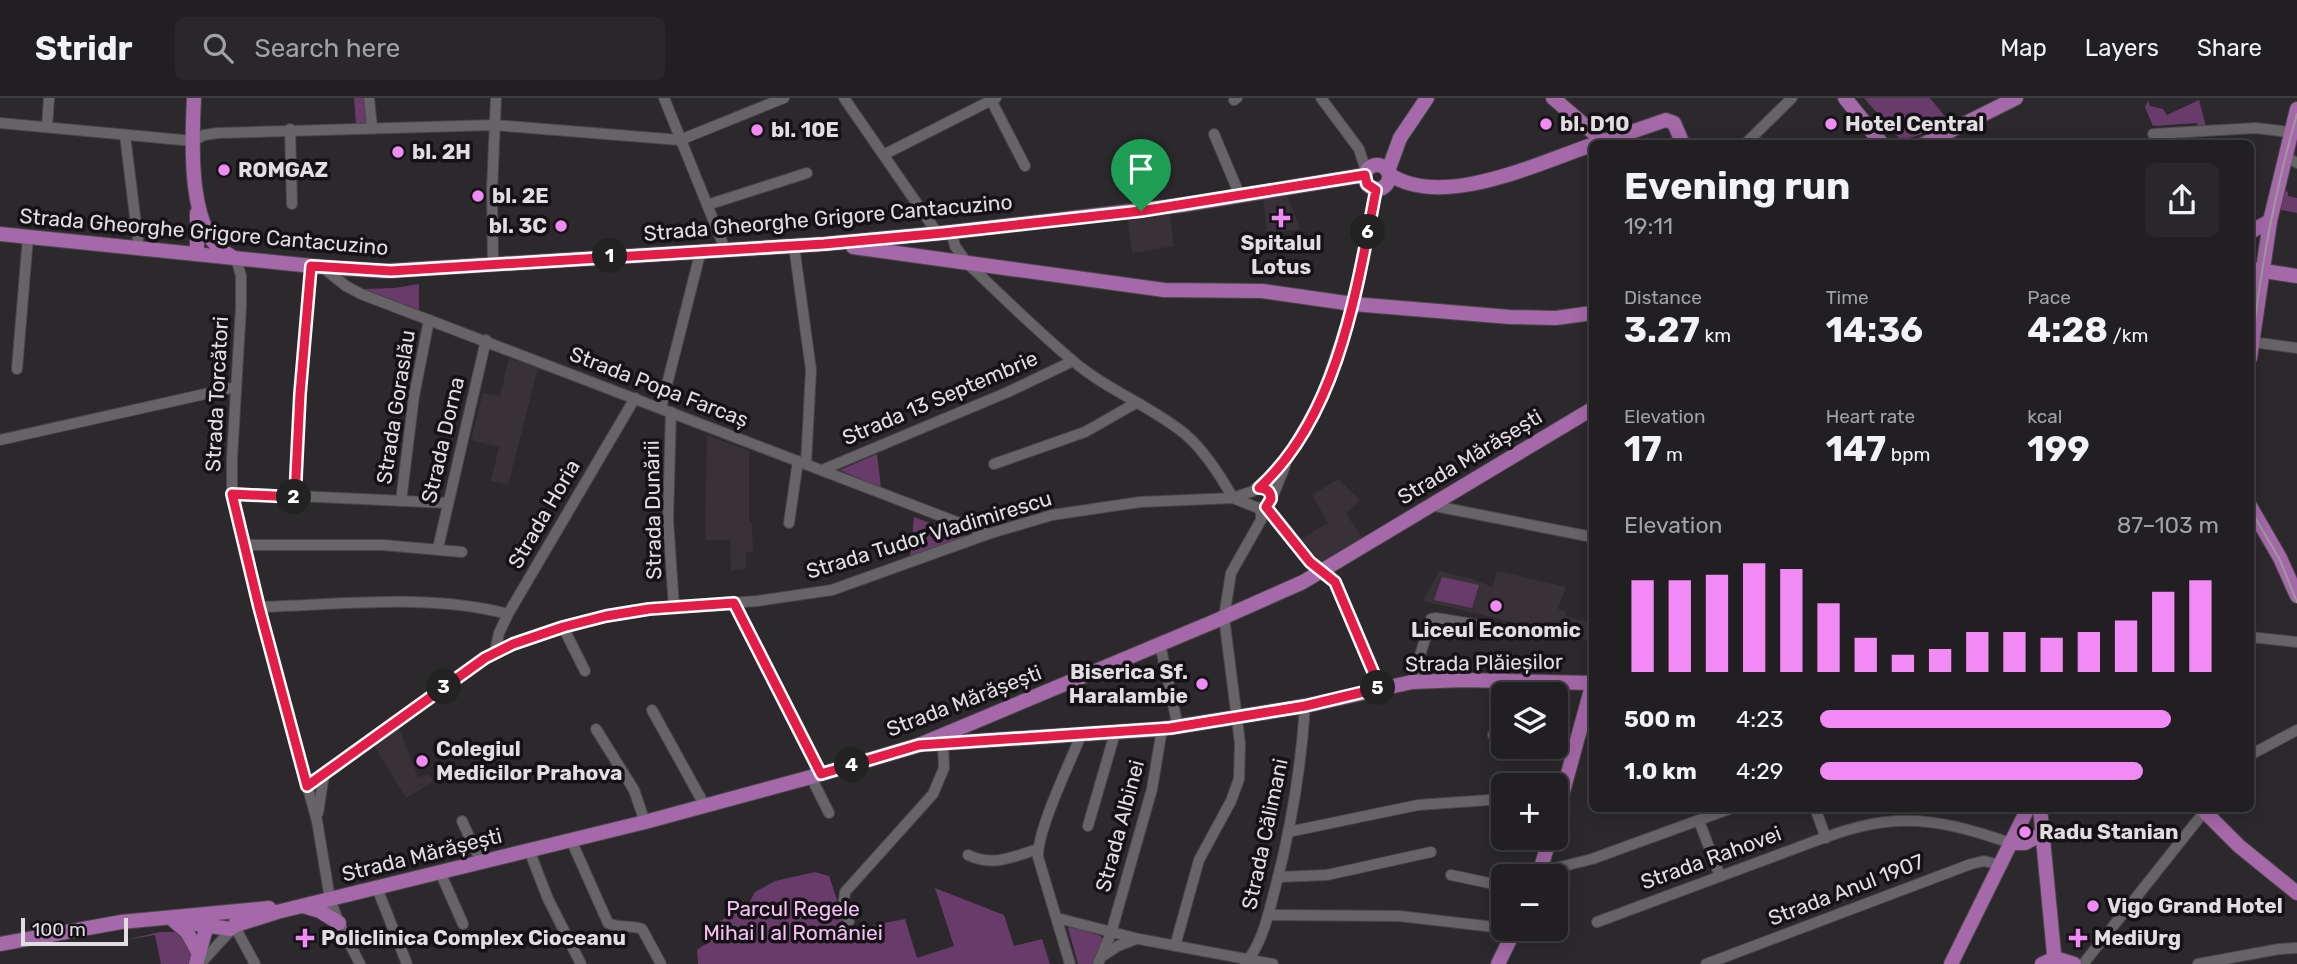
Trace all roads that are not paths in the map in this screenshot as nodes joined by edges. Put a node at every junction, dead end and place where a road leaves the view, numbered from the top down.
1 (49, 98) edge
2 (194, 98) edge
3 (369, 98) edge
4 (496, 98) edge
5 (664, 98) edge
6 (784, 98) edge
7 (844, 98) edge
8 (1321, 98) edge
9 (1427, 98) edge
10 (1553, 98) edge
11 (1792, 98) edge
12 (1845, 98) edge
13 (2016, 98) edge
14 (994, 99) edge
15 (2297, 109) edge
16 (0, 123) edge
17 (494, 125) junction
18 (47, 127) junction
19 (372, 127) junction
20 (290, 129) junction
21 (2294, 132) edge
22 (2153, 134) dead end
23 (125, 135) junction
24 (1214, 135) dead end
25 (680, 140) junction
26 (1596, 140) edge
27 (1681, 140) edge
28 (1749, 140) edge
29 (1879, 140) edge
30 (1932, 140) edge
31 (193, 141) junction
32 (1589, 142) edge
33 (885, 154) junction
34 (1393, 155) junction
35 (2291, 159) edge
36 (1025, 166) dead end
37 (807, 173) dead end
38 (1365, 173) junction
39 (1388, 173) junction
40 (1406, 183) junction
41 (196, 190) junction
42 (1376, 190) junction
43 (1240, 196) junction
44 (292, 204) dead end
45 (707, 205) junction
46 (197, 208) junction
47 (2270, 221) junction
48 (2254, 230) edge
49 (0, 233) edge
50 (944, 233) junction
51 (28, 237) junction
52 (824, 244) junction
53 (794, 246) junction
54 (139, 249) junction
55 (725, 249) junction
56 (701, 250) junction
57 (197, 254) junction
58 (236, 258) junction
59 (967, 263) junction
60 (493, 264) junction
61 (316, 266) junction
62 (2256, 270) edge
63 (2297, 276) edge
64 (2254, 299) edge
65 (1353, 304) junction
66 (1589, 312) edge
67 (429, 320) junction
68 (486, 340) junction
69 (2254, 342) edge
70 (2297, 348) edge
71 (1073, 361) junction
72 (17, 369) dead end
73 (236, 387) junction
74 (635, 398) junction
75 (1136, 403) junction
76 (666, 410) junction
77 (1589, 411) edge
78 (0, 440) edge
79 (1290, 453) junction
80 (802, 463) junction
81 (994, 464) dead end
82 (822, 470) junction
83 (1256, 489) junction
84 (232, 494) junction
85 (295, 497) junction
86 (1233, 498) junction
87 (401, 501) junction
88 (448, 503) junction
89 (1263, 505) junction
90 (1430, 505) junction
91 (2254, 513) edge
92 (789, 523) dead end
93 (988, 534) junction
94 (1589, 536) edge
95 (244, 545) junction
96 (438, 548) junction
97 (462, 552) dead end
98 (1321, 571) junction
99 (2297, 596) edge
100 (734, 603) junction
101 (259, 607) junction
102 (674, 607) junction
103 (508, 614) junction
104 (1224, 617) junction
105 (1473, 624) dead end
106 (563, 627) junction
107 (2254, 637) edge
108 (2297, 642) edge
109 (1160, 644) junction
110 (495, 652) junction
111 (585, 671) dead end
112 (1502, 681) joint
113 (1412, 682) junction
114 (1589, 684) edge
115 (1380, 688) junction
116 (1589, 695) edge
117 (1305, 706) junction
118 (652, 710) dead end
119 (996, 713) junction
120 (1238, 719) junction
121 (1178, 727) junction
122 (596, 729) dead end
123 (1162, 729) junction
124 (2297, 730) edge
125 (1115, 733) junction
126 (1081, 735) junction
127 (1000, 739) junction
128 (943, 743) junction
129 (919, 745) junction
130 (2254, 753) edge
131 (1567, 773) edge
132 (324, 774) junction
133 (816, 775) junction
134 (307, 786) junction
135 (1491, 800) edge
136 (705, 806) junction
137 (1722, 812) edge
138 (1816, 812) edge
139 (2026, 812) edge
140 (2040, 812) edge
141 (2200, 812) edge
142 (2204, 812) edge
143 (829, 813) dead end
144 (317, 821) junction
145 (462, 821) dead end
146 (1699, 821) junction
147 (645, 822) junction
148 (1088, 826) dead end
149 (1289, 832) junction
150 (2042, 834) junction
151 (1826, 838) junction
152 (571, 840) junction
153 (2010, 843) junction
154 (1038, 849) junction
155 (529, 850) junction
156 (1432, 852) dead end
157 (968, 855) dead end
158 (481, 862) junction
159 (2000, 864) junction
160 (1568, 866) edge
161 (440, 872) junction
162 (1451, 875) dead end
163 (1720, 876) junction
164 (1278, 877) junction
165 (1491, 883) edge
166 (377, 888) junction
167 (2297, 893) edge
168 (330, 899) junction
169 (301, 906) junction
170 (1268, 915) junction
171 (1057, 918) junction
172 (167, 919) junction
173 (849, 921) dead end
174 (1597, 922) dead end
175 (339, 923) junction
176 (463, 924) dead end
177 (226, 925) junction
178 (1491, 927) edge
179 (1111, 933) junction
180 (1139, 939) junction
181 (1509, 941) edge
182 (0, 944) edge
183 (1175, 946) junction
184 (2297, 948) edge
185 (198, 961) edge
186 (1100, 961) edge
187 (2051, 962) edge
188 (1249, 963) edge
189 (255, 964) edge
190 (360, 964) edge
191 (407, 964) edge
192 (581, 964) edge
193 (661, 964) edge
194 (1070, 964) edge
195 (1273, 964) edge
196 (1498, 964) edge
197 (1706, 964) edge
198 (1951, 964) edge
199 (2074, 964) edge
200 (2083, 964) edge
201 (2197, 964) edge

1 - 18 street
2 - 31 main road
3 - 19 street
4 - 17 street
5 - 25 street
6 - 25 street
7 - 33 street
8 - 38 street
9 - 34 main road
10 - 26 main road
11 - 28 street
12 - 29 main road
13 - 30 main road
14 - 33 street
14 - 36 street
15 - 21 main road
16 - 18 street
17 - 19 street
17 - 25 street
17 - 60 street
18 - 23 street
19 - 20 street
20 - 31 street
20 - 44 street
21 - 22 street
21 - 35 main road
23 - 31 street
23 - 54 street
24 - 43 street
25 - 45 street
26 - 27 main road, Strada Gheorghe Grigore Cantacuzino
31 - 41 main road
32 - 40 main road, Strada Gheorghe Grigore Cantacuzino
33 - 50 street
34 - 39 main road
34 - 40 main road
35 - 47 main road
37 - 45 street
38 - 39 main road, Strada Gheorghe Grigore Cantacuzino
38 - 42 main road
38 - 43 main road, Strada Gheorghe Grigore Cantacuzino
39 - 40 main road, Strada Gheorghe Grigore Cantacuzino
39 - 42 main road
41 - 46 main road
41 - 58 main road
42 - 65 street
43 - 50 main road, Strada Gheorghe Grigore Cantacuzino
45 - 55 street
46 - 57 main road
46 - 58 main road
47 - 48 main road
47 - 62 main road
49 - 51 main road, Strada Gheorghe Grigore Cantacuzino
50 - 52 main road, Strada Gheorghe Grigore Cantacuzino
50 - 59 street
51 - 54 main road, Strada Gheorghe Grigore Cantacuzino
51 - 72 street
52 - 53 main road, Strada Gheorghe Grigore Cantacuzino
52 - 59 main road
53 - 55 main road, Strada Gheorghe Grigore Cantacuzino
53 - 80 street
54 - 57 main road, Strada Gheorghe Grigore Cantacuzino
55 - 56 main road, Strada Gheorghe Grigore Cantacuzino
56 - 60 main road, Strada Gheorghe Grigore Cantacuzino
56 - 76 street, Strada Dunării
57 - 58 main road, Strada Gheorghe Grigore Cantacuzino
58 - 61 main road, Strada Gheorghe Grigore Cantacuzino
58 - 73 street, Strada Torcători
59 - 65 main road
59 - 71 street
60 - 61 main road, Strada Gheorghe Grigore Cantacuzino
61 - 67 street, Strada Popa Farcaș
61 - 85 street
62 - 63 main road
62 - 64 main road
65 - 66 main road
65 - 79 street
67 - 68 street, Strada Popa Farcaș
67 - 87 street, Strada Goraslău
68 - 74 street, Strada Popa Farcaș
68 - 88 street, Strada Dorna
69 - 70 street
71 - 75 street
71 - 82 street, Strada 13 Septembrie
73 - 78 street
73 - 84 street, Strada Torcători
74 - 76 street, Strada Popa Farcaș
74 - 103 street, Strada Horia
75 - 81 street
75 - 86 street
76 - 80 street, Strada Popa Farcaș
76 - 102 street, Strada Dunării
77 - 90 main road, Strada Mărășești
79 - 83 street
79 - 89 street
80 - 82 street, Strada Popa Farcaș
80 - 92 street
82 - 93 street, Strada Popa Farcaș
83 - 86 street, Strada Tudor Vladimirescu
83 - 89 street
83 - 89 street
84 - 85 street
84 - 95 street, Strada Torcători
85 - 87 street
86 - 89 street, Strada Tudor Vladimirescu
86 - 93 street, Strada Tudor Vladimirescu
87 - 88 street
88 - 96 street, Strada Dorna
89 - 98 street
89 - 104 street
90 - 94 street
90 - 98 main road, Strada Mărășești
91 - 99 main road
93 - 100 street, Strada Tudor Vladimirescu
95 - 96 street
95 - 101 street, Strada Torcători
96 - 97 street
98 - 104 main road, Strada Mărășești
98 - 115 street
100 - 102 street, Strada Tudor Vladimirescu
100 - 133 street
101 - 103 street
101 - 134 street, Strada Torcători
102 - 106 street, Strada Tudor Vladimirescu
103 - 110 street, Strada Horia
104 - 109 main road, Strada Mărășești
104 - 120 street
105 - 113 street
106 - 110 street, Strada Tudor Vladimirescu
106 - 111 street
107 - 108 street
109 - 119 main road, Strada Mărășești
109 - 121 street
110 - 132 street, Strada Tudor Vladimirescu
112 - 113 main road, Strada Plăieșilor
112 - 114 main road, Strada Plăieșilor
113 - 115 main road, Strada Plăieșilor
115 - 117 main road, Strada Plăieșilor
116 - 131 main road
117 - 120 main road, Strada Plăieșilor
117 - 149 street, Strada Călimani
118 - 136 street
119 - 127 main road
119 - 129 main road, Strada Mărășești
120 - 121 main road, Strada Plăieșilor
120 - 183 street
121 - 123 main road, Strada Plăieșilor
122 - 147 street
123 - 125 main road, Strada Plăieșilor
123 - 179 street, Strada Albinei
124 - 130 street
125 - 126 main road, Strada Plăieșilor
125 - 148 street
126 - 127 main road, Strada Plăieșilor
126 - 154 street
127 - 128 main road, Strada Plăieșilor
128 - 129 main road, Strada Plăieșilor
128 - 173 street
129 - 133 main road, Strada Mărășești
132 - 134 street, Strada Tudor Vladimirescu
132 - 144 street
133 - 136 main road, Strada Mărășești
133 - 143 street
134 - 144 street, Strada Torcători
135 - 149 street
136 - 147 main road, Strada Mărășești
137 - 146 street
138 - 151 street
139 - 153 main road
140 - 150 main road
141 - 200 street
142 - 167 main road
144 - 168 street, Strada Torcători
145 - 158 street
146 - 160 street
146 - 163 street
147 - 152 main road, Strada Mărășești
149 - 164 street, Strada Călimani
150 - 153 main road
150 - 187 main road
151 - 153 street, Strada Rahovei
151 - 163 street, Strada Rahovei
152 - 155 main road, Strada Mărășești
152 - 193 street
153 - 159 main road
154 - 157 street
154 - 171 street
155 - 158 main road, Strada Mărășești
155 - 192 street
156 - 164 street
158 - 161 main road, Strada Mărășești
159 - 197 street, Strada Anul 1907
159 - 198 main road
161 - 166 main road, Strada Mărășești
161 - 176 street
162 - 165 street
163 - 174 street, Strada Rahovei
164 - 170 street, Strada Călimani
166 - 168 main road, Strada Mărășești
166 - 191 street
168 - 169 main road, Strada Mărășești
168 - 175 street, Strada Torcători
169 - 175 main road
169 - 177 main road, Strada Mărășești
170 - 178 street
170 - 188 street, Strada Călimani
171 - 179 street
171 - 194 street
172 - 177 main road, Strada Mărășești
172 - 182 main road, Strada Mărășești
172 - 185 main road
175 - 190 street, Strada Torcători
177 - 185 main road
177 - 185 street
177 - 189 street
179 - 180 street
179 - 186 street, Strada Albinei
180 - 183 street
180 - 186 street
181 - 196 main road
183 - 188 street
184 - 201 street
187 - 199 main road
188 - 195 street

